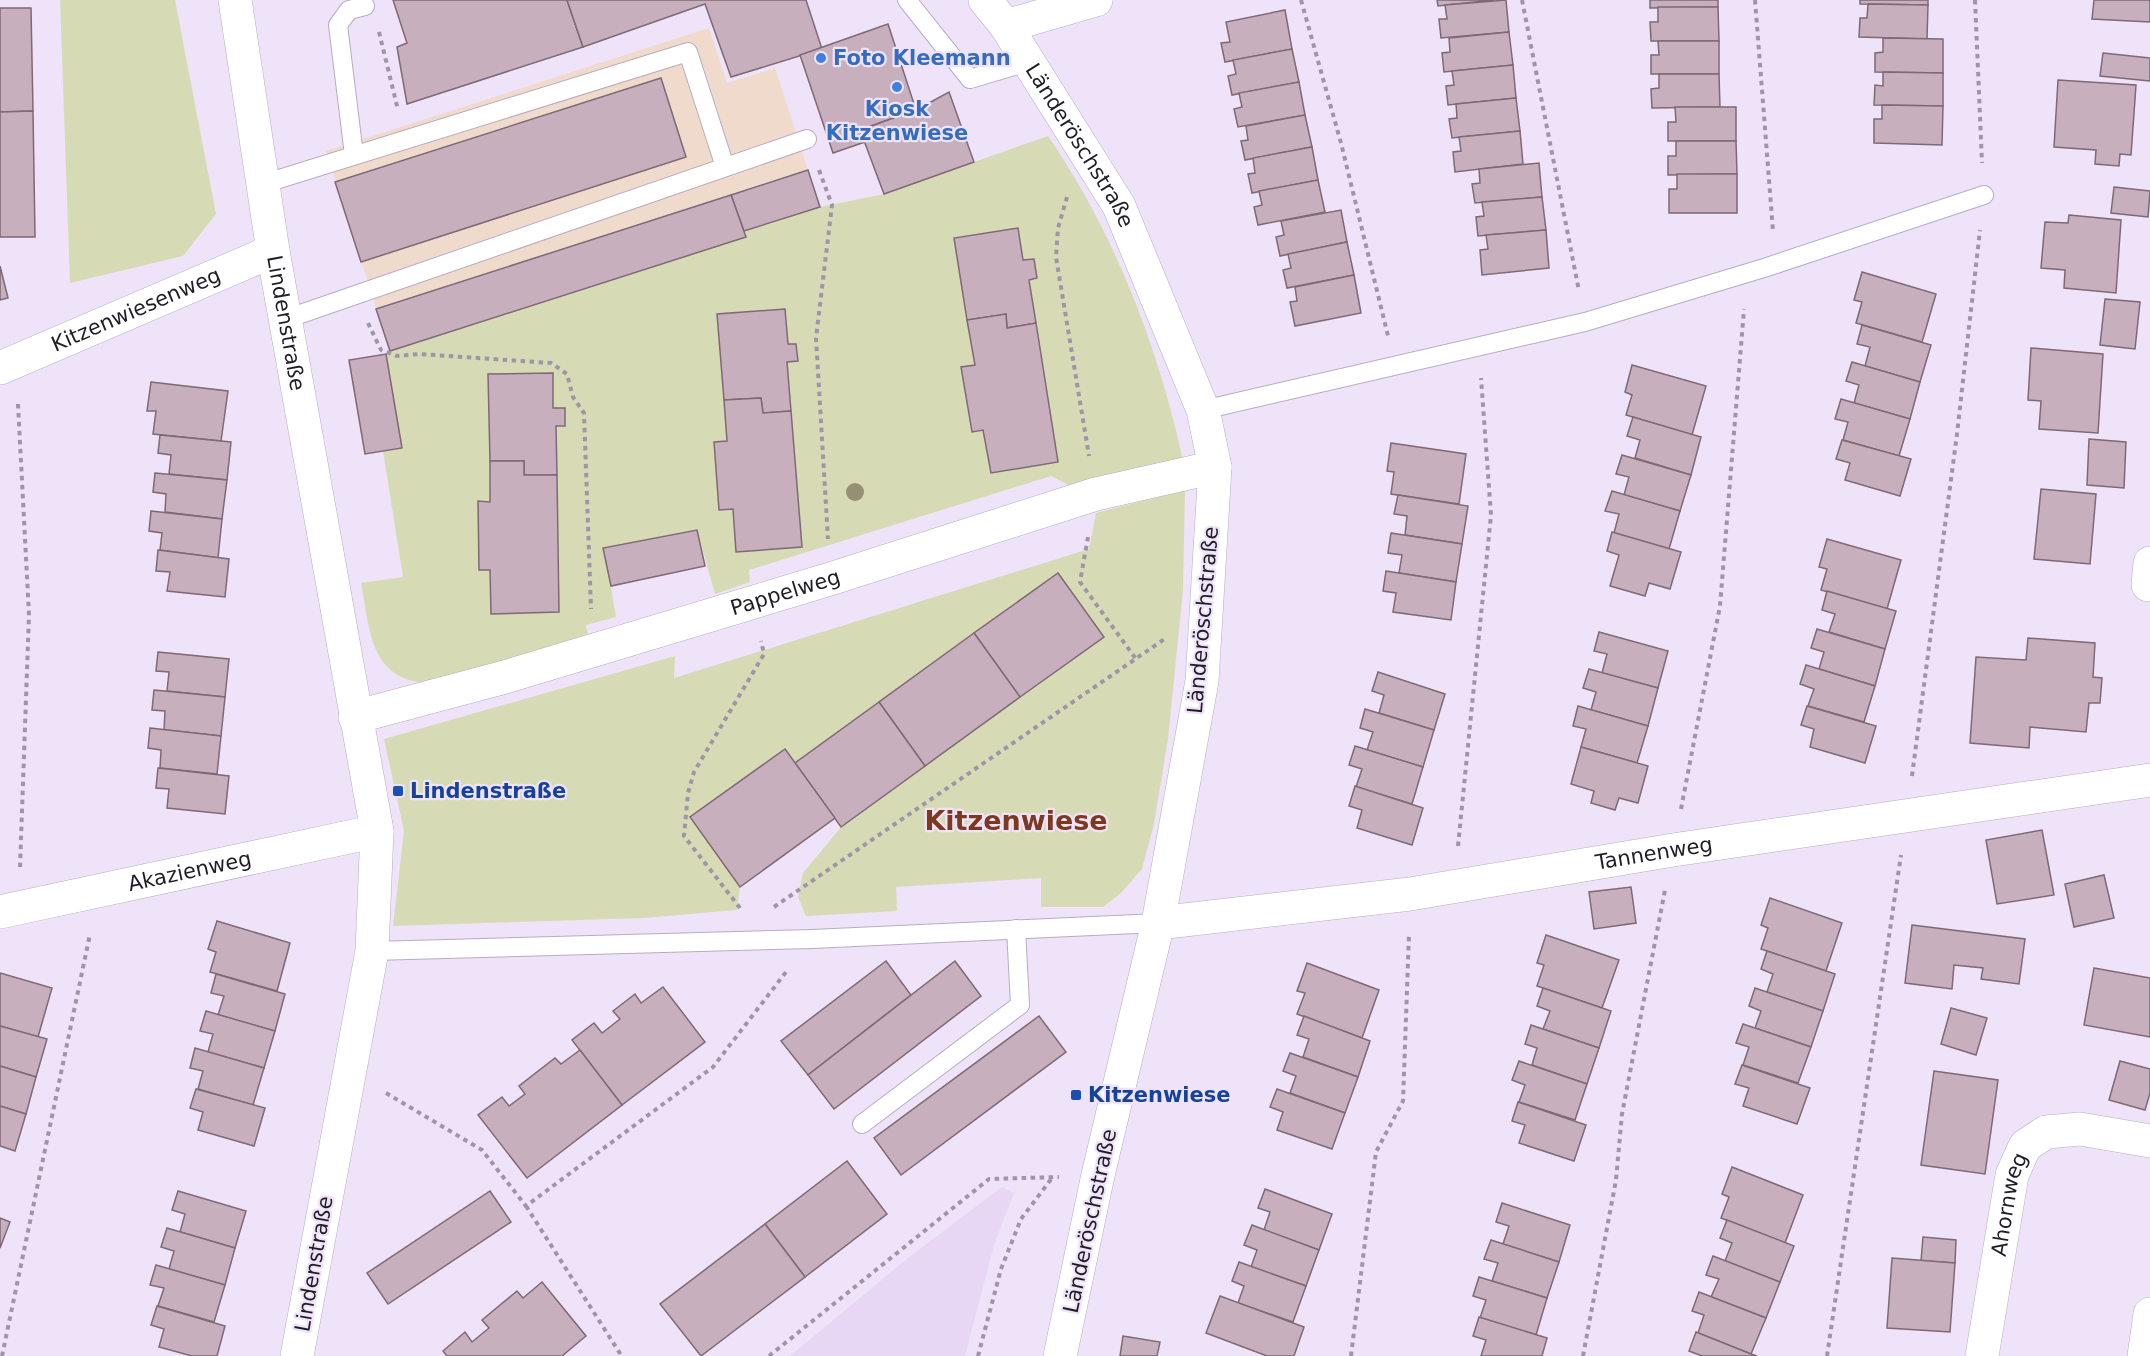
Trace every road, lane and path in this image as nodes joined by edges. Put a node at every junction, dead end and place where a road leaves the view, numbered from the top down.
1 (235, 0) edge
2 (907, 0) edge
3 (985, 0) edge
4 (1096, 0) edge
5 (1301, 0) edge
6 (1522, 0) edge
7 (1755, 0) edge
8 (1975, 0) edge
9 (365, 6) dead end
10 (1005, 26) junction
11 (379, 30) dead end
12 (1028, 62) junction
13 (807, 139) joint
14 (405, 140) junction
15 (354, 155) junction
16 (725, 167) junction
17 (263, 184) junction
18 (1072, 192) dead end
19 (1984, 195) junction
20 (273, 251) junction
21 (1764, 268) junction
22 (354, 296) junction
23 (286, 320) junction
24 (1585, 322) junction
25 (1479, 348) junction
26 (8, 365) edge
27 (1396, 366) junction
28 (1203, 410) junction
29 (1215, 467) junction
30 (1096, 494) junction
31 (830, 579) junction
32 (752, 603) junction
33 (1206, 610) junction
34 (593, 651) junction
35 (1136, 659) junction
36 (355, 717) junction
37 (2150, 780) edge
38 (1906, 818) junction
39 (377, 831) junction
40 (1673, 850) junction
41 (1454, 887) junction
42 (100, 889) junction
43 (1410, 894) junction
44 (10, 909) edge
45 (751, 923) junction
46 (1158, 923) junction
47 (1016, 929) junction
48 (812, 939) junction
49 (725, 941) junction
50 (372, 951) junction
51 (350, 1071) junction
52 (862, 1124) dead end
53 (2150, 1141) edge
54 (1098, 1175) junction
55 (1053, 1177) junction
56 (526, 1206) junction
57 (2150, 1314) edge
58 (2, 1356) edge
59 (297, 1356) edge
60 (621, 1356) edge
61 (769, 1356) edge
62 (978, 1356) edge
63 (1060, 1356) edge
64 (1351, 1356) edge
65 (1583, 1356) edge
66 (1827, 1356) edge
67 (1982, 1356) edge
68 (2144, 1356) edge

1 - 17 street, Lindenstraße
2 - 12 lane
3 - 10 street, Länderöschstraße
4 - 10 street
5 - 27 path
6 - 24 path
7 - 21 path
8 - 19 path
9 - 15 lane
10 - 12 street, Länderöschstraße
11 - 14 path
12 - 28 street, Länderöschstraße
13 - 16 lane
13 - 31 path
14 - 15 lane
14 - 16 lane
15 - 17 lane
16 - 22 lane
17 - 20 street, Lindenstraße
18 - 30 path
19 - 21 lane
19 - 38 path
20 - 23 street, Lindenstraße
20 - 26 street, Kitzenwiesenweg
21 - 24 lane
21 - 40 path
22 - 23 lane
22 - 34 path
23 - 36 street, Lindenstraße
24 - 25 lane
25 - 27 lane
25 - 41 path
26 - 44 path
27 - 28 lane
28 - 29 street, Länderöschstraße
29 - 30 street, Pappelweg
29 - 33 street, Länderöschstraße
30 - 31 street, Pappelweg
30 - 35 path
31 - 32 street, Pappelweg
32 - 34 street, Pappelweg
32 - 45 path
33 - 35 path
33 - 46 street, Länderöschstraße
34 - 36 street, Pappelweg
35 - 45 path
36 - 39 street, Lindenstraße
37 - 38 street, Tannenweg
38 - 40 street, Tannenweg
38 - 66 path
39 - 42 street, Akazienweg
39 - 50 street, Lindenstraße
40 - 41 street, Tannenweg
40 - 65 path
41 - 43 street, Tannenweg
42 - 44 street, Akazienweg
42 - 58 path
43 - 46 street, Tannenweg
43 - 64 path
45 - 49 path
46 - 47 lane
46 - 54 street, Länderöschstraße
47 - 48 lane
47 - 52 lane
48 - 49 lane
48 - 56 path
49 - 50 lane
50 - 51 street, Lindenstraße
51 - 56 path
51 - 59 street, Lindenstraße
53 - 67 street, Ahornweg
54 - 55 path
54 - 63 street, Länderöschstraße
55 - 61 path
55 - 62 path
56 - 60 path
57 - 68 street

